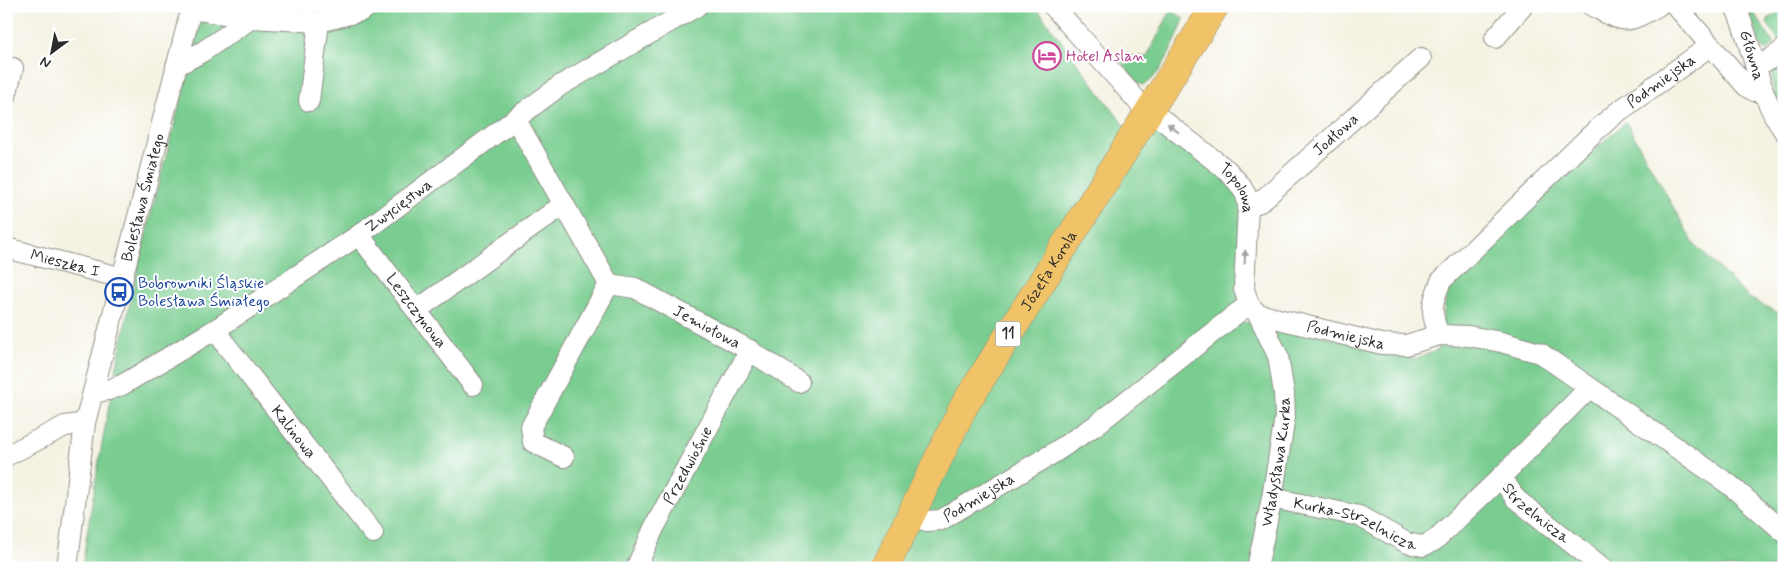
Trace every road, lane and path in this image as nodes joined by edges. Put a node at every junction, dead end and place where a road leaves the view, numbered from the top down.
1 (369, 6) edge
2 (697, 6) edge
3 (1053, 6) edge
4 (1215, 6) edge
5 (1523, 6) edge
6 (1592, 6) edge
7 (1658, 6) edge
8 (1676, 6) edge
9 (1735, 6) edge
10 (190, 7) edge
11 (252, 18) junction
12 (319, 22) junction
13 (1495, 38) dead end
14 (1710, 46) junction
15 (1784, 49) edge
16 (1421, 58) dead end
17 (1756, 65) junction
18 (176, 66) junction
19 (13, 68) dead end
20 (1763, 91) junction
21 (6, 96) edge
22 (309, 101) dead end
23 (1149, 110) junction
24 (516, 120) junction
25 (1784, 131) edge
26 (564, 204) junction
27 (1248, 206) junction
28 (359, 236) junction
29 (6, 248) edge
30 (123, 278) junction
31 (609, 284) junction
32 (1253, 309) junction
33 (417, 310) junction
34 (1300, 324) junction
35 (216, 328) junction
36 (1439, 335) junction
37 (1278, 356) junction
38 (746, 357) junction
39 (799, 382) dead end
40 (473, 385) dead end
41 (1590, 388) junction
42 (93, 393) junction
43 (85, 423) junction
44 (6, 456) edge
45 (564, 457) dead end
46 (1501, 477) junction
47 (1272, 498) junction
48 (910, 515) junction
49 (1784, 532) edge
50 (373, 533) dead end
51 (67, 568) edge
52 (636, 568) edge
53 (886, 568) edge
54 (1257, 568) edge
55 (1603, 568) edge

1 - 12 street
2 - 24 street, Zwycięstwa
3 - 23 street, Topolowa
4 - 23 highway, 11
5 - 13 street
6 - 7 street
8 - 14 street
9 - 17 street, Główna
10 - 11 street
10 - 18 street, Bolesława Śmiałego
11 - 12 street
11 - 18 street
12 - 22 street
14 - 20 street
14 - 36 street, Podmiejska
15 - 17 street
16 - 27 street, Jodłowa
17 - 20 street, Główna
18 - 30 street, Bolesława Śmiałego
19 - 21 street
20 - 25 street, Główna
27 -> 23 street, Topolowa
23 - 48 highway, Józefa Korola / 11
24 - 26 street
24 - 28 street, Zwycięstwa
26 - 31 street
26 - 33 street
32 -> 27 street, Topolowa
28 - 33 street, Leszczynowa
28 - 35 street, Zwycięstwa
29 - 30 street, Mieszka I
30 - 42 street, Bolesława Śmiałego
31 - 38 street, Jemiołowa
31 - 45 street
32 - 34 street, Podmiejska
32 - 37 street, Władysława Kurka
32 - 48 street, Podmiejska
33 - 40 street, Leszczynowa
34 - 36 street, Podmiejska
34 - 37 street
35 - 42 street, Zwycięstwa
35 - 50 street, Kalinowa
36 - 41 street
37 - 47 street, Władysława Kurka
38 - 39 street, Jemiołowa
38 - 52 street, Przedwiośnie
41 - 46 street, Strzelnicza
41 - 49 street
42 - 43 street, Bolesława Śmiałego
43 - 44 street
43 - 51 street, Bolesława Śmiałego
46 - 47 street, Kurka-Strzelnicza
46 - 55 street, Strzelnicza
47 - 54 street, Władysława Kurka
48 - 53 highway, Józefa Korola / 11

